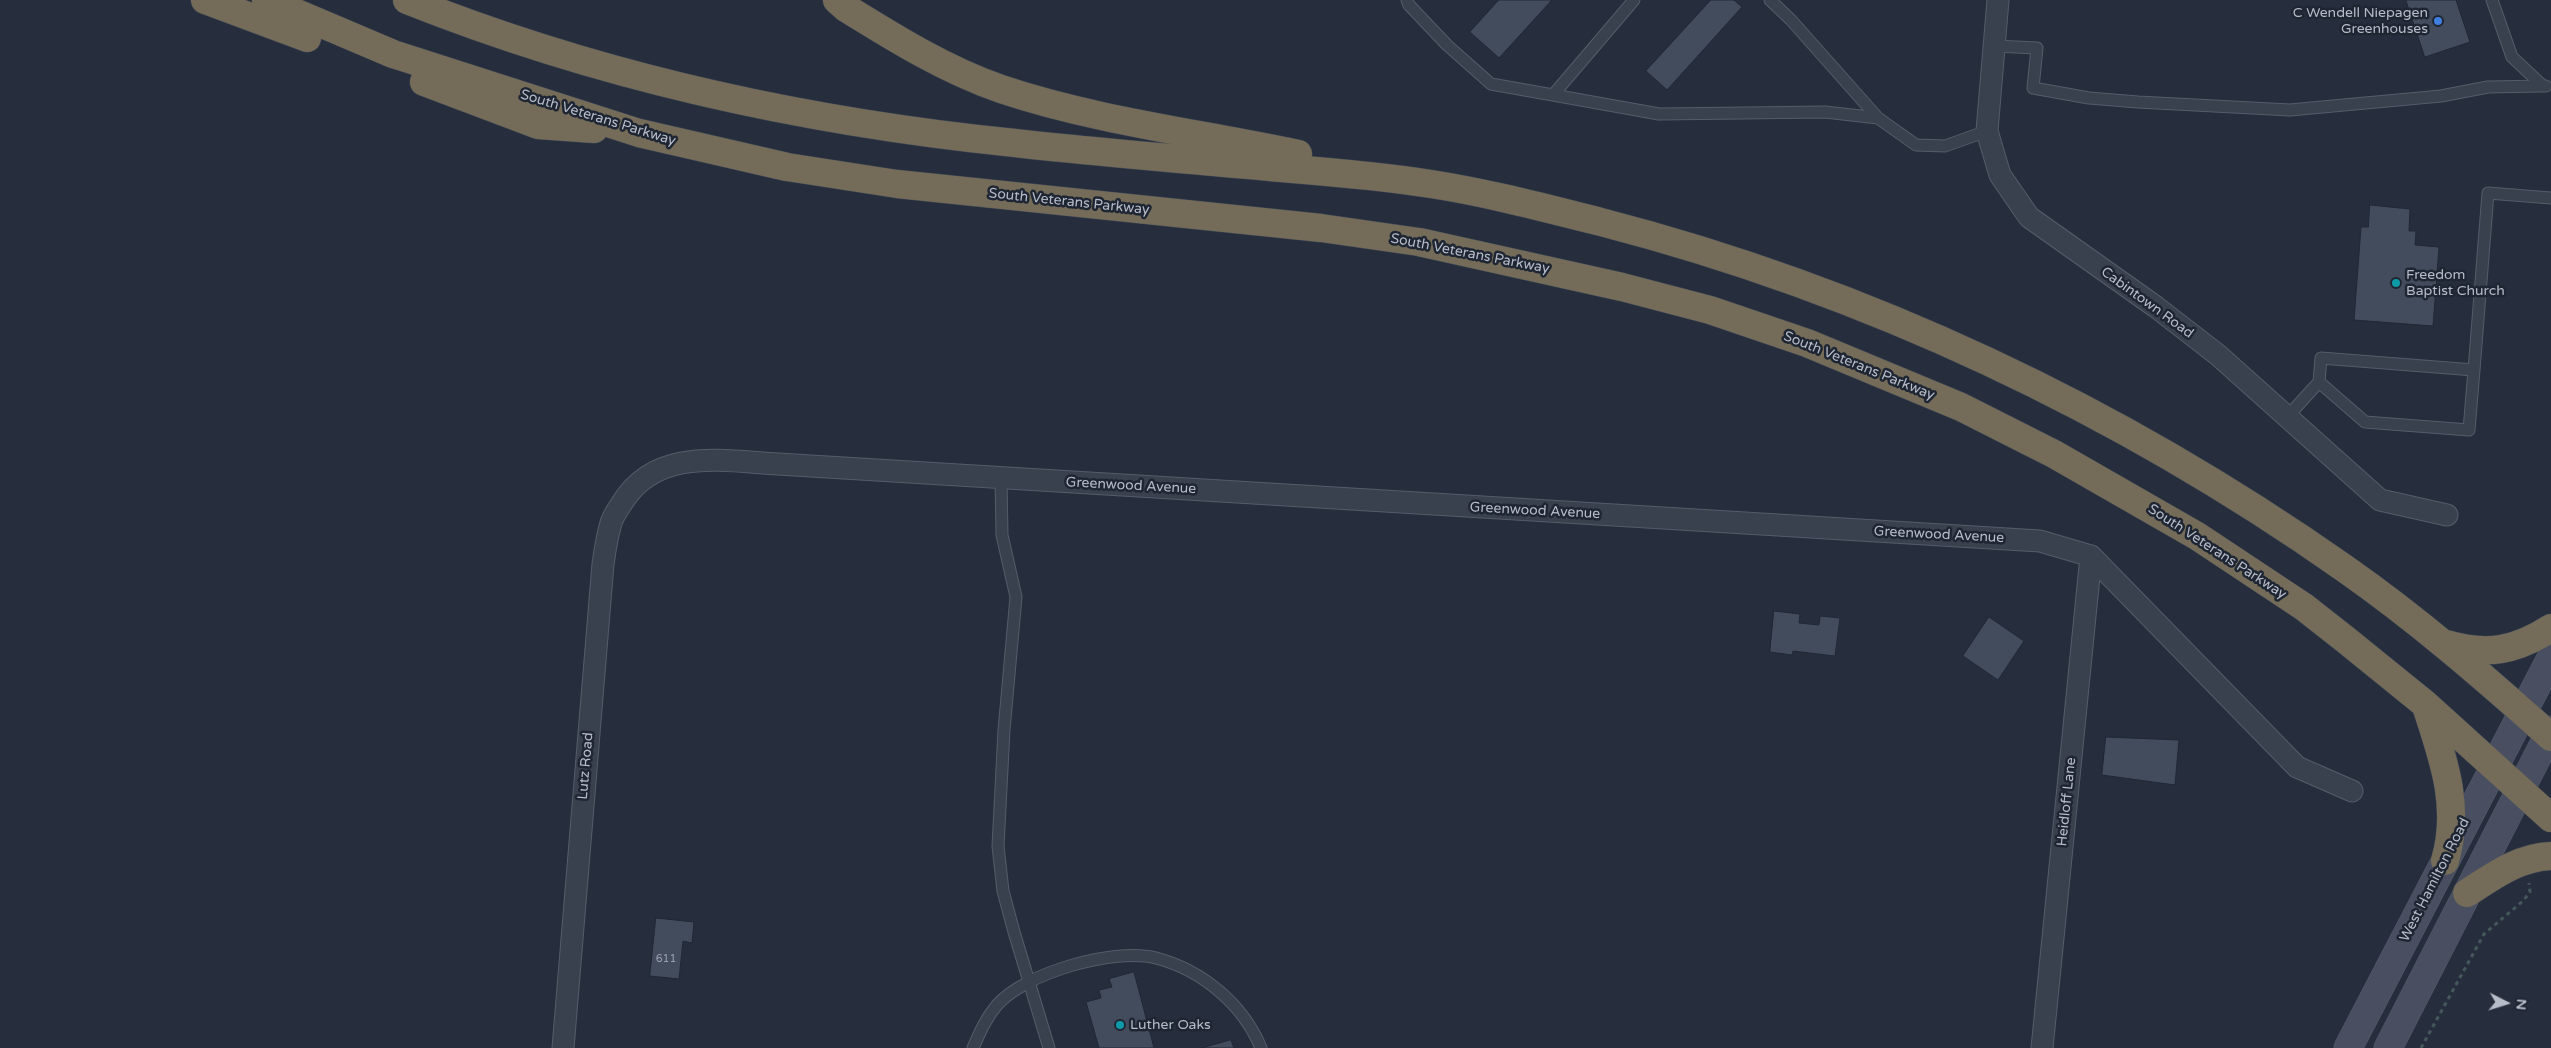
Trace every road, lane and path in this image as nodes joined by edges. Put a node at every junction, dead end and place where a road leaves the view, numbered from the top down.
1 (205, 0) edge
2 (266, 0) edge
3 (407, 0) edge
4 (837, 0) edge
5 (1634, 0) edge
6 (1770, 0) edge
7 (1998, 0) edge
8 (2492, 0) edge
9 (1410, 2) edge
10 (1994, 46) junction
11 (2547, 86) edge
12 (1553, 95) junction
13 (1878, 118) junction
14 (1987, 131) junction
15 (639, 133) junction
16 (1429, 184) junction
17 (2551, 198) edge
18 (2474, 370) junction
19 (2318, 382) junction
20 (2288, 416) junction
21 (1001, 478) junction
22 (630, 489) joint
23 (2446, 515) dead end
24 (2091, 556) junction
25 (2551, 628) edge
26 (2442, 643) junction
27 (2551, 658) edge
28 (2425, 704) junction
29 (2523, 712) junction
30 (2550, 734) edge
31 (2494, 766) junction
32 (2352, 790) dead end
33 (2520, 790) junction
34 (2551, 818) edge
35 (2551, 856) edge
36 (2445, 861) junction
37 (2524, 861) junction
38 (2468, 894) junction
39 (1030, 980) junction
40 (563, 1048) edge
41 (973, 1048) edge
42 (1049, 1048) edge
43 (1261, 1048) edge
44 (2042, 1048) edge
45 (2348, 1048) edge
46 (2388, 1048) edge
47 (2421, 1048) edge

1 - 15 highway
2 - 15 highway, South Veterans Parkway
3 - 16 highway
4 - 16 highway
5 - 12 lane
6 - 13 lane
7 - 10 street, Cabintown Road
8 - 11 lane
9 - 12 lane
10 - 11 lane
10 - 14 street, Cabintown Road
12 - 13 lane
13 - 14 lane
14 - 20 street, Cabintown Road
15 - 28 highway, South Veterans Parkway
16 - 26 highway
17 - 18 lane
18 - 19 lane
18 - 19 lane
19 - 20 lane
20 - 23 street, Cabintown Road
21 - 22 street, Greenwood Avenue
21 - 24 street, Greenwood Avenue
21 - 39 lane
22 - 40 street, Lutz Road
24 - 32 street, Greenwood Avenue
24 - 44 street, Heidloff Lane
25 - 26 highway
26 - 29 highway
27 - 29 main road, West Hamilton Road
28 - 31 highway, South Veterans Parkway
28 - 36 highway
29 - 30 highway
29 - 31 main road, West Hamilton Road
30 - 33 main road
31 - 33 highway, South Veterans Parkway
31 - 36 main road, West Hamilton Road
33 - 34 highway, South Veterans Parkway
33 - 38 main road
35 - 37 highway
36 - 45 main road, West Hamilton Road
37 - 38 highway
37 - 47 path
38 - 46 main road
39 - 41 lane
39 - 42 lane
39 - 43 lane

